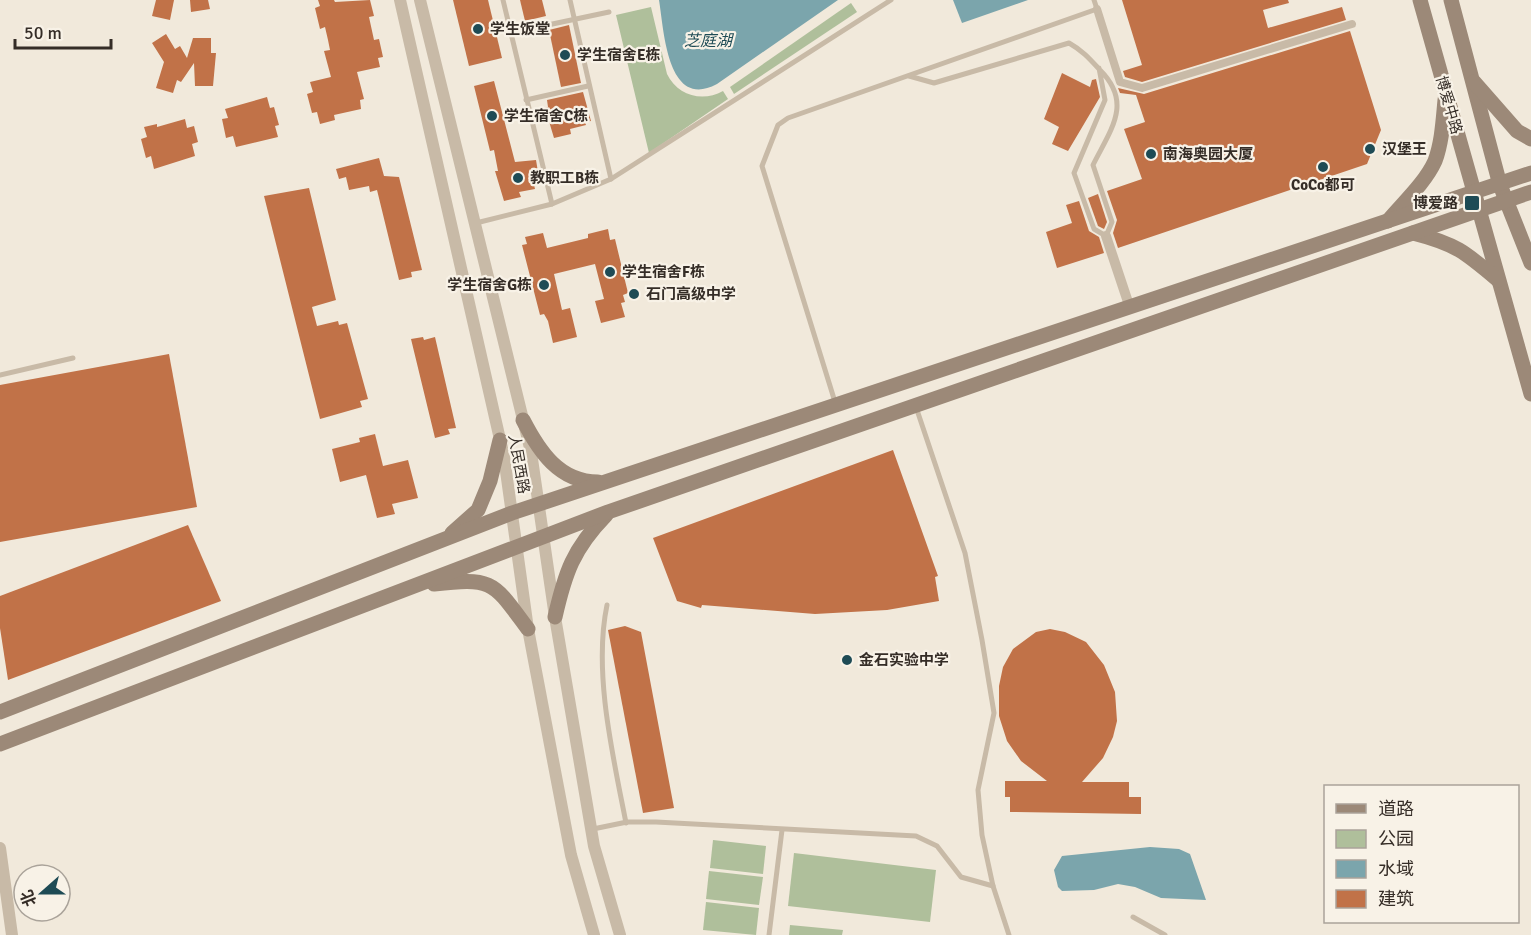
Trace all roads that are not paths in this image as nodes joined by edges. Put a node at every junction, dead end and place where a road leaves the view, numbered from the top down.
1 (400, 0) edge
2 (420, 0) edge
3 (503, 0) edge
4 (570, 0) edge
5 (891, 0) edge
6 (1094, 0) edge
7 (1420, 0) edge
8 (1451, 0) edge
9 (1097, 9) junction
10 (609, 12) dead end
11 (574, 18) junction
12 (1352, 24) dead end
13 (510, 33) junction
14 (1099, 68) junction
15 (909, 76) junction
16 (1472, 80) junction
17 (588, 86) junction
18 (1446, 92) junction
19 (526, 100) junction
20 (1531, 139) edge
21 (1531, 173) edge
22 (611, 179) junction
23 (1500, 184) junction
24 (1531, 192) edge
25 (1474, 193) junction
26 (1505, 200) junction
27 (552, 204) junction
28 (1479, 210) junction
29 (1387, 222) junction
30 (473, 224) junction
31 (1413, 233) junction
32 (1106, 236) junction
33 (1531, 263) edge
34 (1498, 280) junction
35 (1130, 308) junction
36 (73, 358) dead end
37 (0, 375) edge
38 (1531, 394) edge
39 (836, 406) junction
40 (916, 406) junction
41 (523, 420) junction
42 (500, 440) junction
43 (607, 482) junction
44 (539, 504) junction
45 (512, 513) junction
46 (608, 513) junction
47 (543, 537) junction
48 (445, 539) junction
49 (517, 546) junction
50 (413, 586) junction
51 (606, 605) dead end
52 (555, 617) junction
53 (528, 629) junction
54 (0, 712) edge
55 (0, 744) edge
56 (626, 823) junction
57 (591, 830) junction
58 (782, 830) junction
59 (0, 848) edge
60 (993, 886) junction
61 (1133, 917) dead end
62 (12, 935) edge
63 (594, 935) edge
64 (620, 935) edge
65 (769, 935) edge
66 (1009, 935) edge
67 (1165, 935) edge

1 - 42 street, 人民西路
2 - 30 street
3 - 13 lane
4 - 11 lane
5 - 22 lane
6 - 9 lane
7 - 18 main road, 博爱中路
8 - 16 main road, 博爱中路
9 - 12 street
9 - 15 lane
10 - 11 lane
11 - 13 lane
11 - 17 lane
13 - 19 lane
14 - 15 lane
14 - 32 lane
14 - 32 lane
15 - 39 lane
16 - 20 main road
16 - 23 main road, 博爱中路
17 - 19 lane
17 - 22 lane
18 - 25 main road, 博爱中路
18 - 29 main road
19 - 27 lane
21 - 23 main road
22 - 27 lane
23 - 25 main road
23 - 26 main road, 博爱中路
24 - 26 main road
25 - 28 main road, 博爱中路
25 - 29 main road
26 - 28 main road
26 - 33 main road
27 - 30 lane
28 - 31 main road
28 - 34 main road
29 - 35 main road
30 - 41 street
31 - 34 main road
31 - 40 main road
32 - 35 street
34 - 38 main road
35 - 39 main road
36 - 37 lane
39 - 43 main road
40 - 46 main road
40 - 60 lane
41 - 43 main road
41 - 44 street
42 - 45 street, 人民西路
42 - 48 main road
43 - 44 main road
44 - 45 main road
44 - 47 street
45 - 48 main road
45 - 49 street, 人民西路
46 - 47 main road
46 - 52 main road
47 - 49 main road
47 - 52 street
48 - 54 main road
49 - 50 main road
49 - 53 street, 人民西路
50 - 53 main road
50 - 55 main road
51 - 56 lane
52 - 57 street
53 - 63 street, 人民西路
56 - 57 lane
56 - 58 lane
57 - 64 street
58 - 60 lane
58 - 65 lane
59 - 62 street
60 - 66 lane
61 - 67 lane

